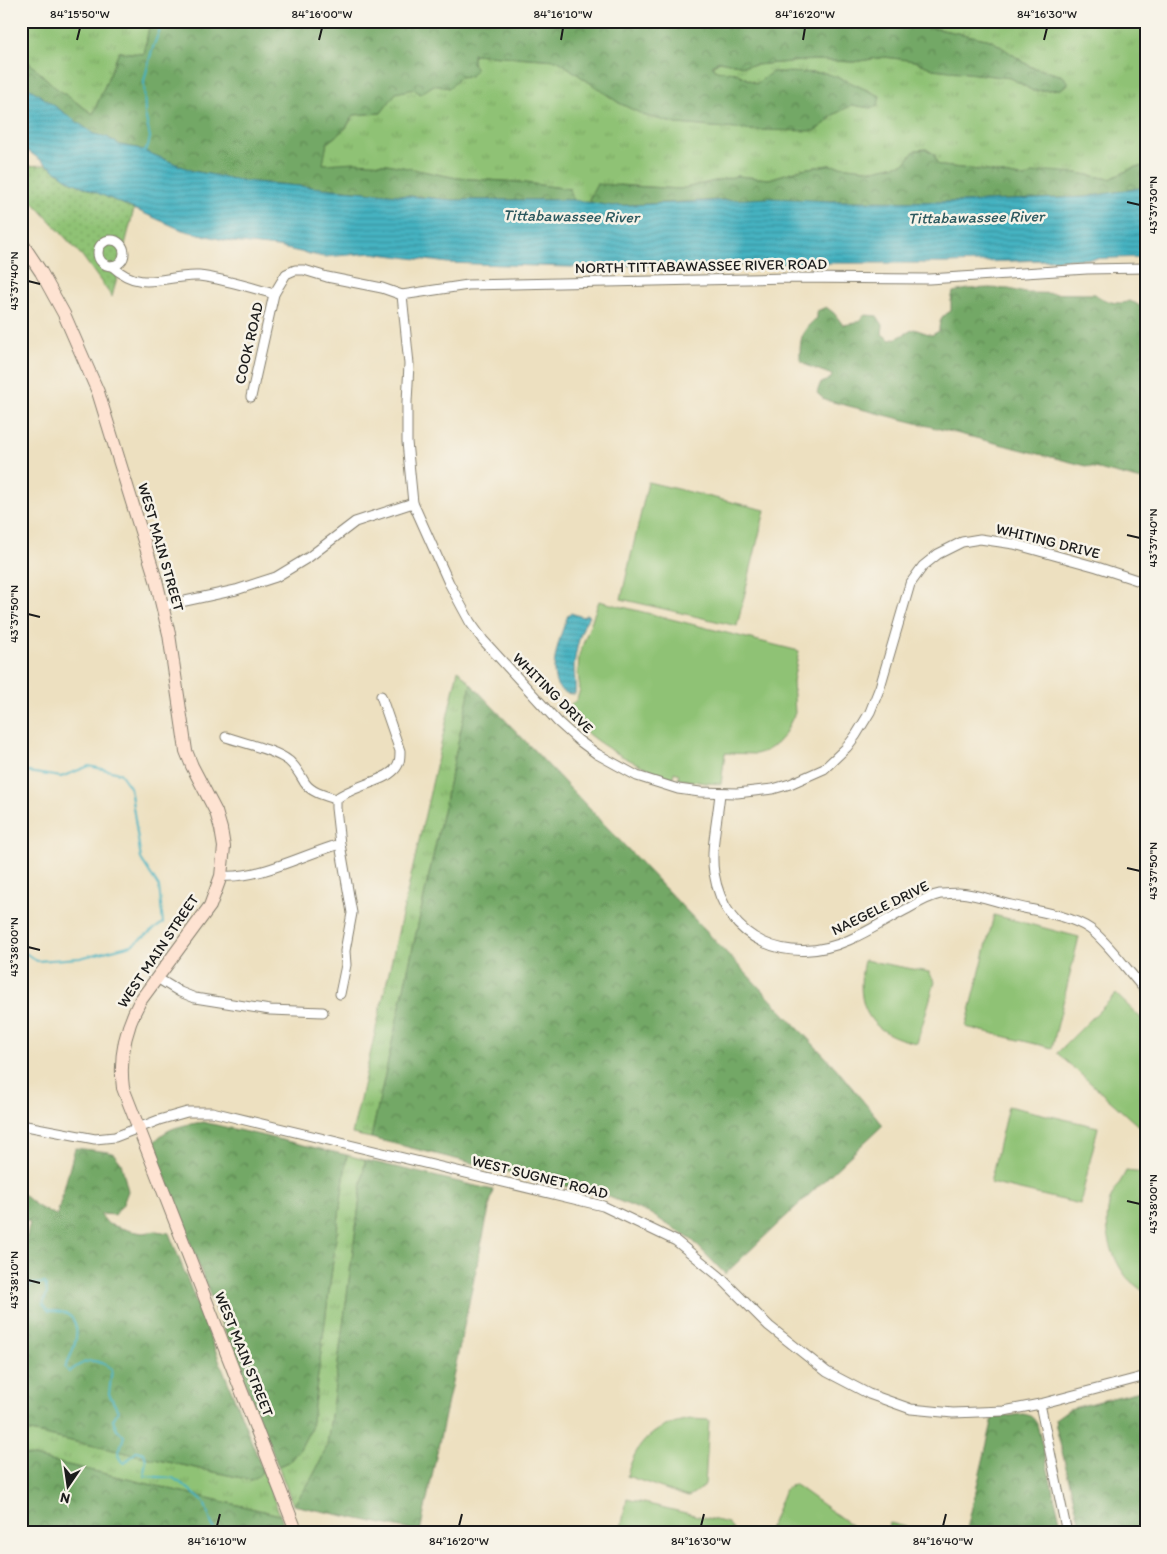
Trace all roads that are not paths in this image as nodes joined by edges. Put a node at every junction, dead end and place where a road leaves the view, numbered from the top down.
1 (21, 242) edge
2 (112, 266) dead end
3 (1146, 268) edge
4 (274, 294) junction
5 (402, 295) junction
6 (251, 397) dead end
7 (413, 503) junction
8 (1146, 584) edge
9 (162, 606) junction
10 (381, 696) dead end
11 (226, 737) dead end
12 (720, 793) junction
13 (336, 800) junction
14 (340, 844) junction
15 (221, 876) junction
16 (158, 978) junction
17 (1146, 991) edge
18 (340, 994) dead end
19 (323, 1012) dead end
20 (21, 1125) edge
21 (138, 1128) junction
22 (1146, 1376) edge
23 (1040, 1404) junction
24 (298, 1533) edge
25 (1067, 1533) edge

1 - 9 street, WEST MAIN STREET
2 - 4 street
3 - 5 street, NORTH TITTABAWASSEE RIVER ROAD
4 - 5 street, NORTH TITTABAWASSEE RIVER ROAD
4 - 6 street, COOK ROAD
5 - 7 street, WHITING DRIVE
7 - 9 street
7 - 12 street, WHITING DRIVE
8 - 12 street, WHITING DRIVE
9 - 15 street, WEST MAIN STREET
10 - 13 street
11 - 13 street
12 - 17 street, NAEGELE DRIVE
13 - 14 street
14 - 15 street
14 - 18 street
15 - 16 street, WEST MAIN STREET
16 - 19 street
16 - 21 street, WEST MAIN STREET
20 - 21 street, WEST SUGNET ROAD
21 - 23 street, WEST SUGNET ROAD
21 - 24 street, WEST MAIN STREET
22 - 23 street, WEST SUGNET ROAD
23 - 25 street

